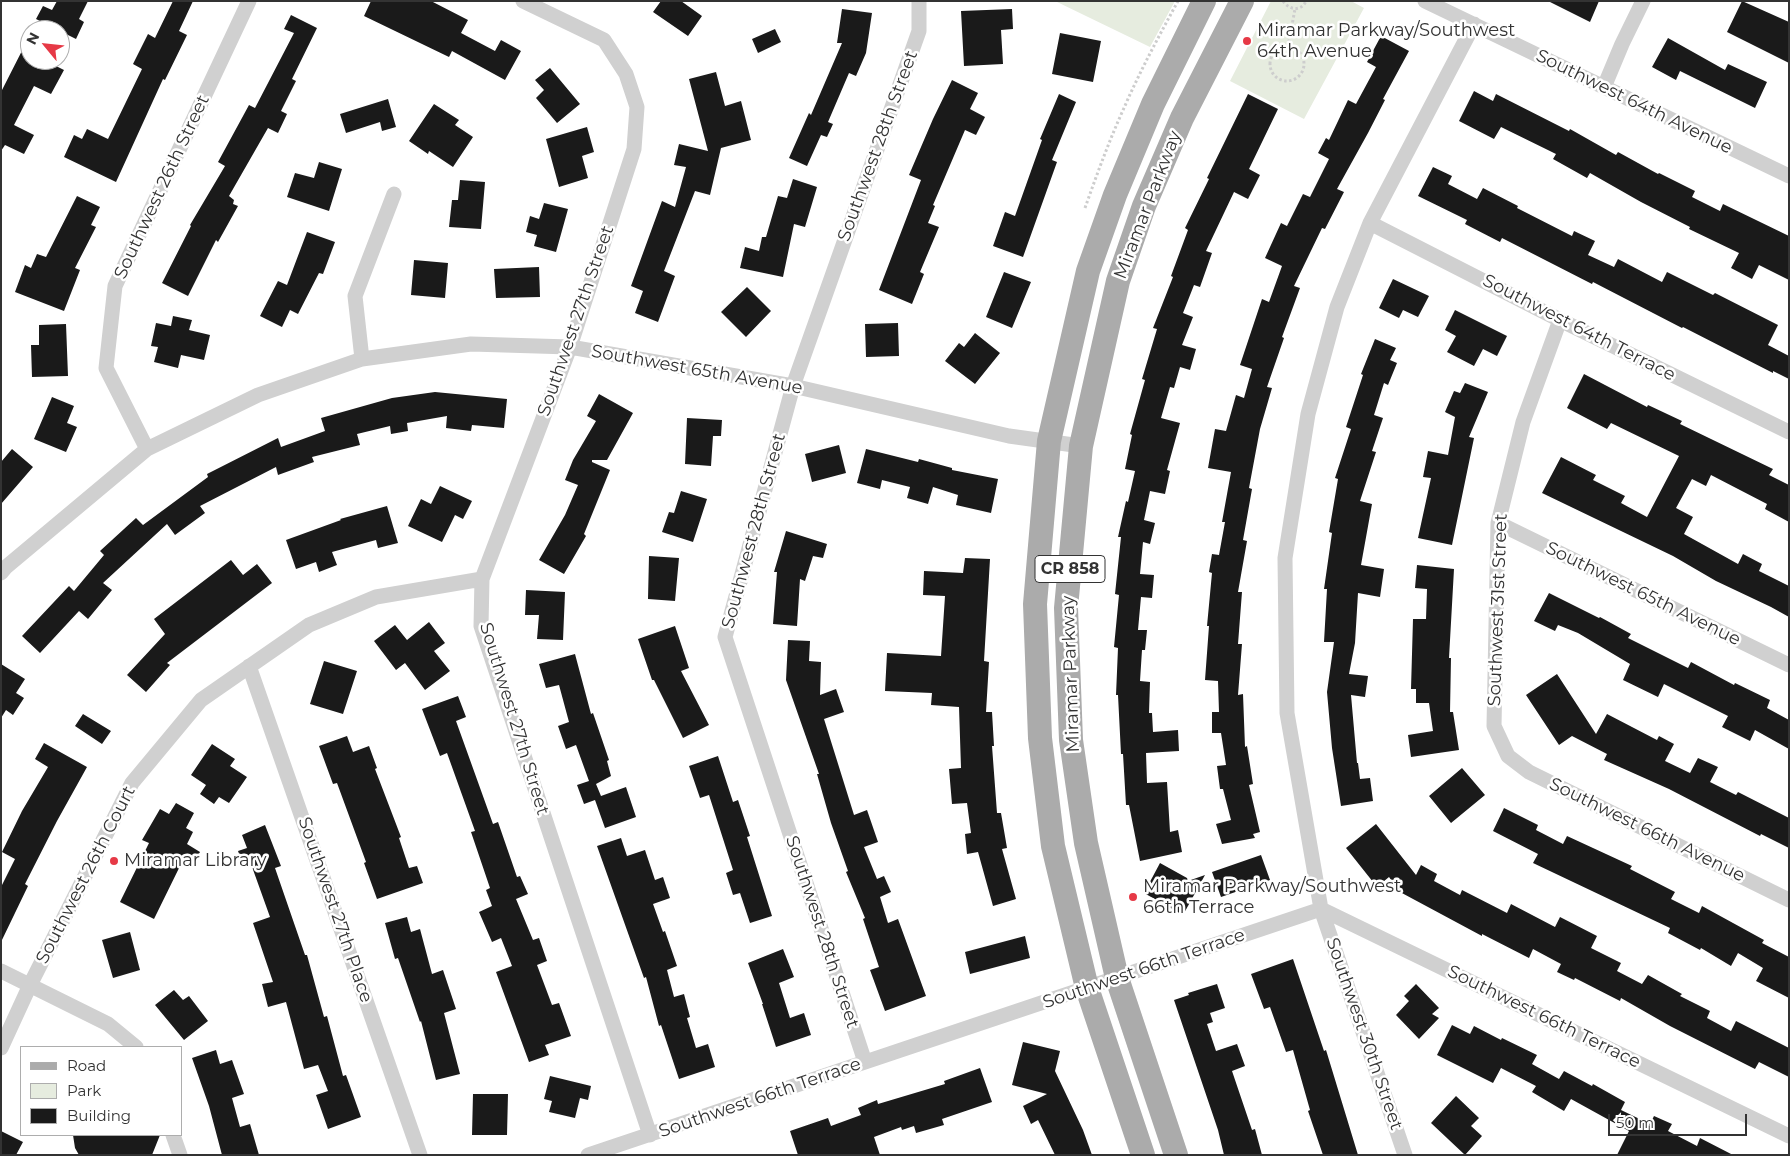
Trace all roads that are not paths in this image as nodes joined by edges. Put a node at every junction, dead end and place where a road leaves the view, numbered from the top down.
1 (249, 1) edge
2 (523, 1) edge
3 (919, 1) edge
4 (1204, 1) edge
5 (1242, 1) edge
6 (1425, 1) edge
7 (1643, 1) edge
8 (1474, 24) junction
9 (1604, 87) junction
10 (1789, 176) edge
11 (394, 194) dead end
12 (1370, 223) junction
13 (1560, 320) junction
14 (570, 347) junction
15 (362, 359) junction
16 (793, 386) junction
17 (1789, 432) edge
18 (1049, 441) junction
19 (1081, 446) junction
20 (147, 449) junction
21 (1498, 522) junction
22 (1, 573) edge
23 (482, 579) junction
24 (1789, 664) edge
25 (249, 666) junction
26 (1508, 756) joint
27 (1789, 900) edge
28 (1321, 909) junction
29 (1, 971) edge
30 (1117, 978) junction
31 (30, 985) junction
32 (1087, 988) junction
33 (135, 1046) edge
34 (1, 1048) edge
35 (865, 1062) junction
36 (650, 1135) junction
37 (173, 1136) edge
38 (1789, 1136) edge
39 (180, 1155) edge
40 (420, 1155) edge
41 (588, 1155) edge
42 (1143, 1155) edge
43 (1176, 1155) edge
44 (1405, 1155) edge

1 - 20 street, Southwest 26th Street
2 - 14 street, Southwest 27th Street
3 - 16 street, Southwest 28th Street
4 - 18 main road, Miramar Parkway / CR 858
5 - 19 main road, Miramar Parkway / CR 858
6 - 8 street, Southwest 64th Avenue
7 - 9 street
8 - 9 street, Southwest 64th Avenue
8 - 12 street, Southwest 30th Street
9 - 10 street, Southwest 64th Avenue
11 - 15 street
12 - 13 street, Southwest 64th Terrace
12 - 28 street, Southwest 30th Street
13 - 17 street, Southwest 64th Terrace
13 - 21 street, Southwest 31st Street
14 - 15 street, Southwest 65th Avenue
14 - 16 street, Southwest 65th Avenue
14 - 23 street, Southwest 27th Street
15 - 20 street, Southwest 65th Avenue
16 - 18 street, Southwest 65th Avenue
16 - 35 street, Southwest 28th Street
18 - 19 street, Southwest 65th Avenue
18 - 32 main road, Miramar Parkway / CR 858
19 - 30 main road, Miramar Parkway / CR 858
20 - 22 street
21 - 24 street, Southwest 65th Avenue
21 - 26 street, Southwest 31st Street
23 - 25 street, Southwest 26th Court
23 - 36 street, Southwest 27th Street
25 - 31 street, Southwest 26th Court
25 - 40 street, Southwest 27th Place
26 - 27 street, Southwest 66th Avenue
28 - 30 street, Southwest 66th Terrace
28 - 38 street, Southwest 66th Terrace
28 - 44 street, Southwest 30th Street
29 - 31 street
30 - 32 street, Southwest 66th Terrace
30 - 43 main road, Miramar Parkway / CR 858
31 - 33 street
31 - 34 street, Southwest 26th Court
32 - 35 street, Southwest 66th Terrace
32 - 42 main road, Miramar Parkway / CR 858
35 - 36 street, Southwest 66th Terrace
36 - 41 street, Southwest 66th Terrace
37 - 39 street

